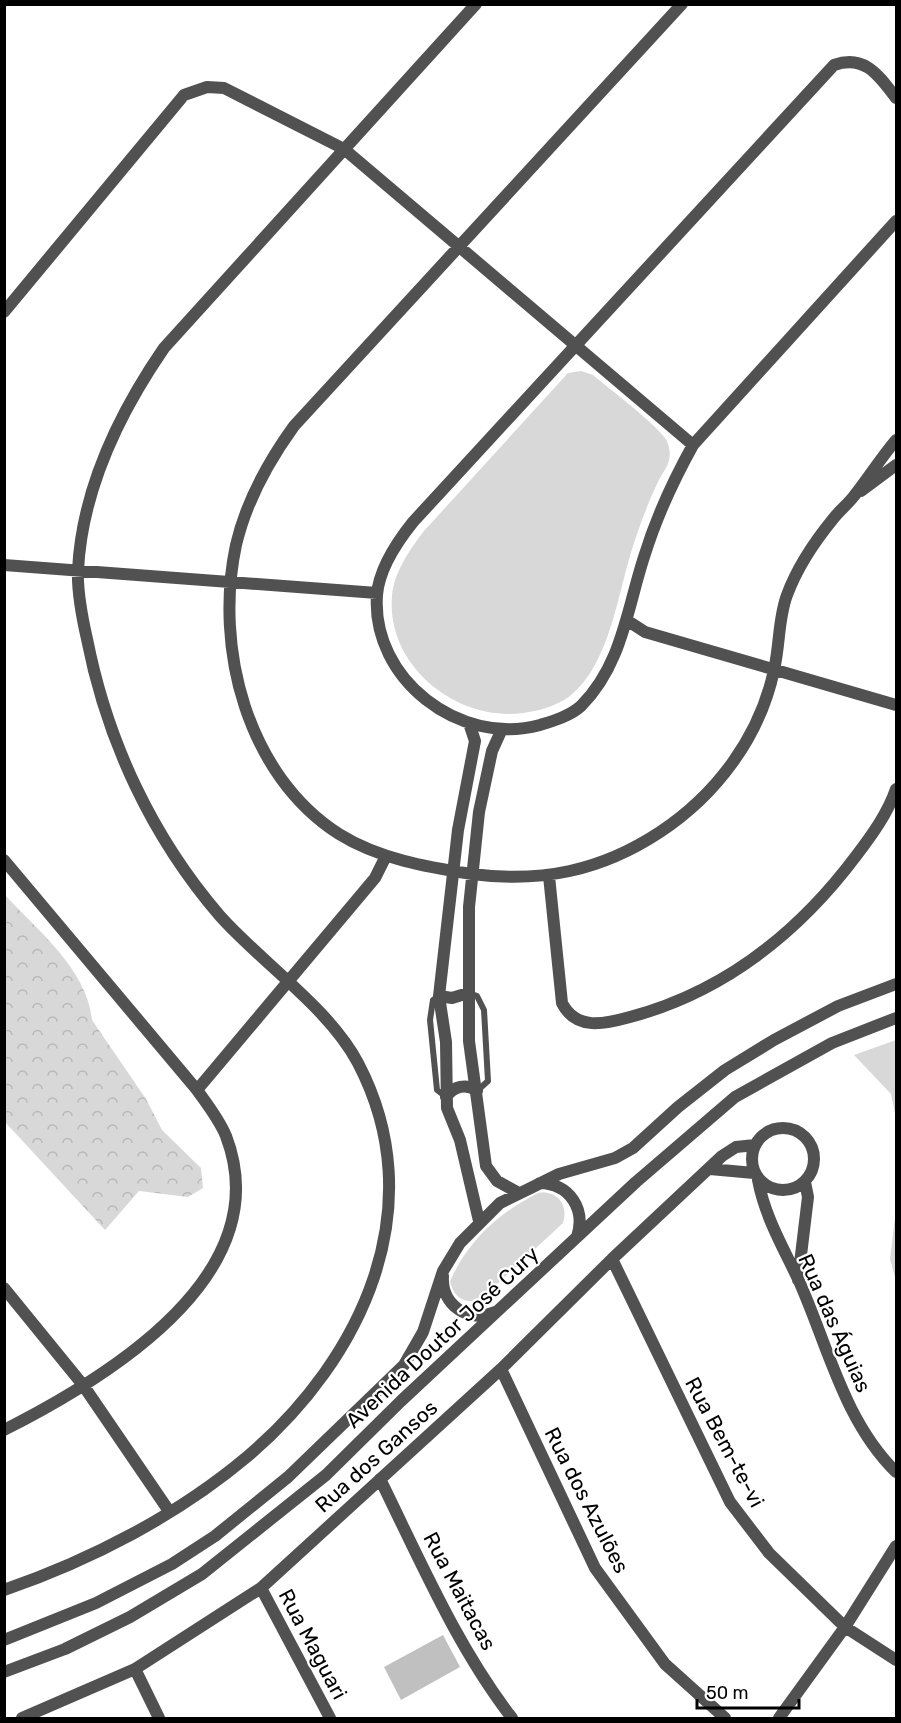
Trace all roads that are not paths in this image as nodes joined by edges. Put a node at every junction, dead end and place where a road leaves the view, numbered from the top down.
1 (476, 4) edge
2 (682, 4) edge
3 (897, 98) edge
4 (344, 149) junction
5 (897, 221) edge
6 (459, 247) junction
7 (4, 312) edge
8 (575, 345) junction
9 (897, 440) edge
10 (693, 445) junction
11 (897, 465) edge
12 (855, 495) junction
13 (4, 565) edge
14 (78, 570) junction
15 (230, 582) junction
16 (377, 593) junction
17 (628, 621) junction
18 (775, 669) junction
19 (897, 705) edge
20 (469, 723) junction
21 (502, 729) junction
22 (897, 789) edge
23 (386, 856) junction
24 (4, 860) edge
25 (453, 872) junction
26 (471, 873) junction
27 (549, 876) junction
28 (289, 983) junction
29 (897, 984) edge
30 (468, 993) junction
31 (439, 996) junction
32 (897, 1018) edge
33 (197, 1090) junction
34 (477, 1091) junction
35 (446, 1097) junction
36 (755, 1145) junction
37 (710, 1169) junction
38 (756, 1177) junction
39 (805, 1182) junction
40 (540, 1183) junction
41 (517, 1192) junction
42 (479, 1221) junction
43 (577, 1237) junction
44 (612, 1259) junction
45 (443, 1271) junction
46 (798, 1280) junction
47 (4, 1288) edge
48 (500, 1309) junction
49 (501, 1369) junction
50 (83, 1385) junction
51 (4, 1430) edge
52 (897, 1472) edge
53 (380, 1479) junction
54 (168, 1511) junction
55 (897, 1546) edge
56 (261, 1588) junction
57 (4, 1590) edge
58 (845, 1627) junction
59 (4, 1640) edge
60 (897, 1660) edge
61 (135, 1669) junction
62 (4, 1672) edge
63 (25, 1717) edge
64 (159, 1719) edge
65 (330, 1719) edge
66 (513, 1719) edge
67 (725, 1719) edge
68 (779, 1719) edge

1 - 4 street
2 - 6 street
3 - 8 street
4 - 6 street
4 - 7 street
4 - 14 street
5 - 10 street
6 - 8 street
6 - 15 street
8 - 10 street
8 - 16 street
9 - 12 street
10 - 17 street
11 - 12 street
12 - 18 street
13 - 14 street
14 - 15 street
14 - 28 street
15 - 16 street
15 - 23 street
16 - 20 street
17 - 18 street
17 - 21 street
18 - 19 street
18 - 27 street
20 - 21 street
20 - 25 street
21 - 26 street
22 - 27 street
23 - 25 street
23 - 28 street
24 - 33 street
25 - 26 street
25 - 31 street
26 - 27 street
26 - 30 street
28 - 33 street
28 - 54 street
29 - 40 street, Avenida Doutor José Cury
30 - 31 street
30 - 34 street
31 - 35 street
32 - 43 street, Avenida Doutor José Cury
33 - 50 street
34 - 35 street
34 - 41 street
35 - 42 street
36 - 37 street, Rua dos Gansos
36 - 38 street
36 - 39 street
37 - 38 street
37 - 44 street, Rua dos Gansos
38 - 39 street
38 - 46 street, Rua das Águias
39 - 46 street
40 - 41 street, Avenida Doutor José Cury
40 - 43 street
41 - 42 street, Avenida Doutor José Cury
42 - 45 street, Avenida Doutor José Cury
43 - 48 street, Avenida Doutor José Cury
44 - 49 street, Rua dos Gansos
44 - 58 street, Rua Bem-te-vi
45 - 48 street
45 - 59 street, Avenida Doutor José Cury
46 - 52 street, Rua das Águias
47 - 50 street
48 - 62 street, Avenida Doutor José Cury
49 - 53 street, Rua dos Gansos
49 - 67 street, Rua dos Azulões
50 - 51 street
50 - 54 street
53 - 56 street, Rua dos Gansos
53 - 66 street, Rua Maitacas
54 - 57 street
55 - 58 street
56 - 61 street, Rua dos Gansos
56 - 65 street, Rua Maguari
58 - 60 street, Rua Bem-te-vi
58 - 68 street
61 - 63 street, Rua dos Gansos
61 - 64 street

